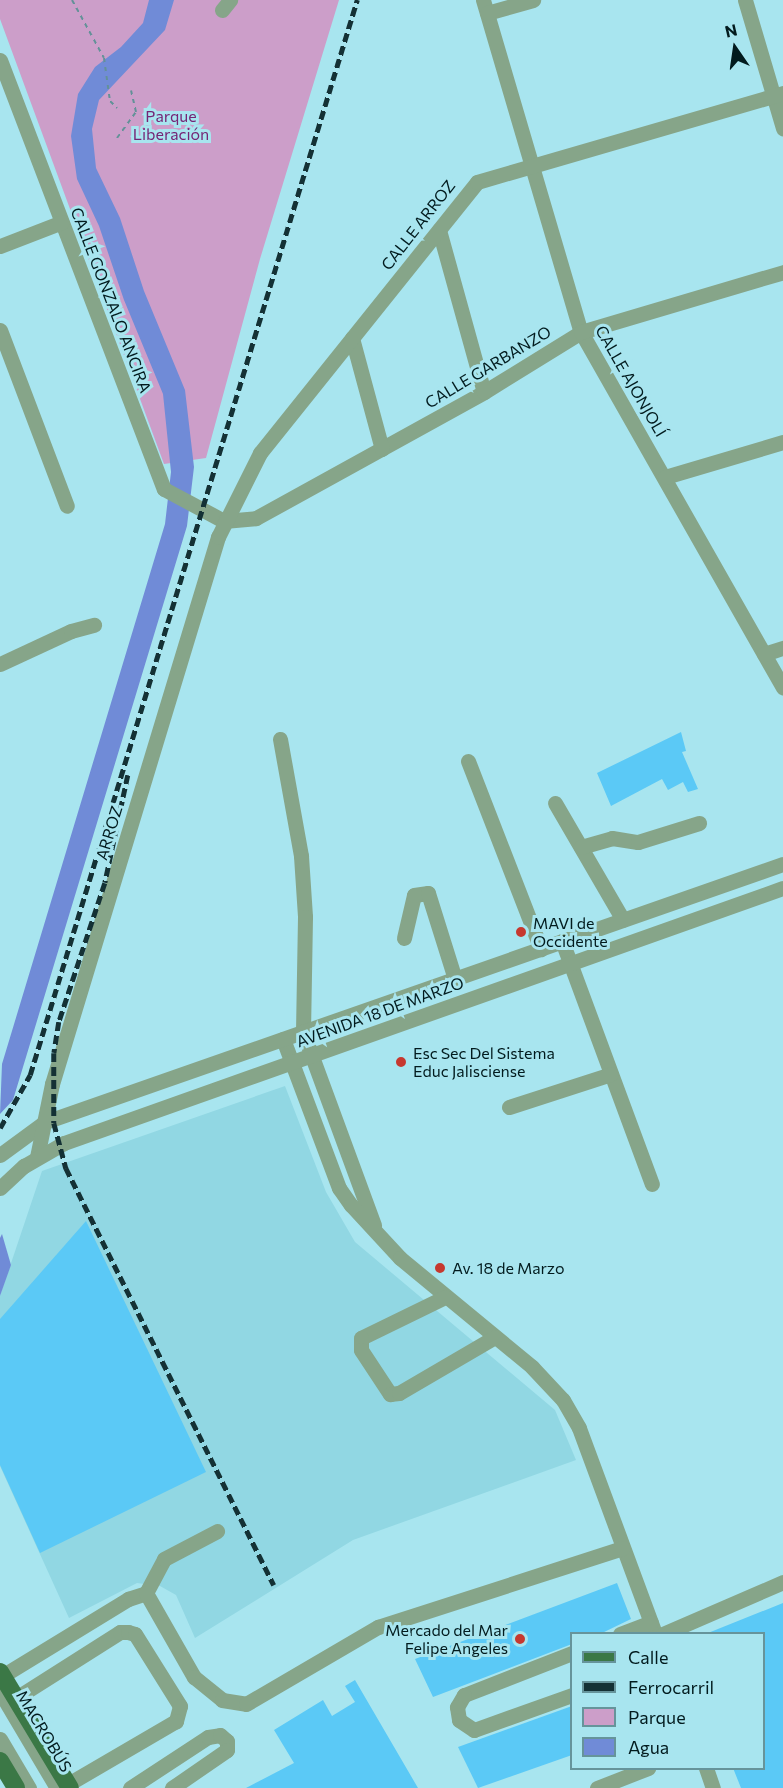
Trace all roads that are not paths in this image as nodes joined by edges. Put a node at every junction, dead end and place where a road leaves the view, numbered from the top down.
1 (532, 0) edge
2 (745, 0) edge
3 (485, 7) edge
4 (0, 60) edge
5 (778, 94) edge
6 (783, 128) edge
7 (531, 166) junction
8 (62, 222) junction
9 (439, 230) junction
10 (0, 246) edge
11 (783, 272) edge
12 (0, 330) edge
13 (581, 332) junction
14 (352, 338) junction
15 (484, 392) junction
16 (783, 442) edge
17 (381, 449) junction
18 (665, 477) junction
19 (67, 506) dead end
20 (224, 521) junction
21 (94, 625) dead end
22 (783, 648) edge
23 (764, 654) junction
24 (0, 664) edge
25 (783, 688) edge
26 (280, 739) dead end
27 (468, 761) dead end
28 (555, 803) dead end
29 (699, 823) dead end
30 (581, 847) junction
31 (783, 864) edge
32 (783, 888) edge
33 (623, 920) junction
34 (404, 938) dead end
35 (562, 942) junction
36 (541, 949) junction
37 (570, 964) junction
38 (454, 979) junction
39 (303, 1032) junction
40 (282, 1040) junction
41 (311, 1056) junction
42 (292, 1063) junction
43 (611, 1074) junction
44 (509, 1107) dead end
45 (45, 1122) junction
46 (0, 1141) edge
47 (0, 1155) edge
48 (38, 1157) junction
49 (652, 1184) dead end
50 (0, 1188) edge
51 (376, 1230) junction
52 (445, 1296) junction
53 (495, 1337) junction
54 (217, 1531) dead end
55 (623, 1548) junction
56 (783, 1582) edge
57 (146, 1593) junction
58 (653, 1628) edge
59 (631, 1632) edge
60 (668, 1632) edge
61 (570, 1654) edge
62 (5, 1685) edge
63 (570, 1696) edge
64 (0, 1739) edge
65 (0, 1762) edge
66 (643, 1770) edge
67 (707, 1770) edge
68 (65, 1787) edge
69 (134, 1787) edge
70 (16, 1788) edge
71 (29, 1788) edge
72 (172, 1788) edge
73 (597, 1788) edge
74 (713, 1788) edge

1 - 3 street
2 - 5 street
3 - 7 street, CALLE AJONJOLÍ
4 - 8 street, CALLE GONZALO ANCIRA
5 - 6 street
5 - 7 street, CALLE ARROZ
7 - 9 street, CALLE ARROZ
7 - 13 street, CALLE AJONJOLÍ
8 - 10 street
8 - 20 street, CALLE GONZALO ANCIRA
9 - 14 street, CALLE ARROZ
9 - 15 street
11 - 13 street, CALLE GARBANZO
12 - 19 street
13 - 15 street, CALLE GARBANZO
13 - 18 street, CALLE AJONJOLÍ
14 - 17 street
14 - 20 street, CALLE ARROZ
15 - 17 street, CALLE GARBANZO
16 - 18 street
17 - 20 street, CALLE GARBANZO
18 - 23 street, CALLE AJONJOLÍ
20 - 45 street, ARROZ
21 - 24 street
22 - 23 street
23 - 25 street, CALLE AJONJOLÍ
26 - 39 street
27 - 36 street
28 - 30 street
29 - 30 street
30 - 33 street
31 - 33 street, AVENIDA 18 DE MARZO
32 - 37 street, AVENIDA 18 DE MARZO
33 - 35 street, AVENIDA 18 DE MARZO
34 - 38 street
35 - 36 street, AVENIDA 18 DE MARZO
35 - 37 street
36 - 38 street, AVENIDA 18 DE MARZO
37 - 41 street, AVENIDA 18 DE MARZO
37 - 43 street
38 - 39 street, AVENIDA 18 DE MARZO
39 - 40 street, AVENIDA 18 DE MARZO
39 - 41 street
40 - 42 street
40 - 45 street, AVENIDA 18 DE MARZO
41 - 42 street, AVENIDA 18 DE MARZO
41 - 51 street
42 - 48 street, AVENIDA 18 DE MARZO
42 - 51 street
43 - 44 street
43 - 49 street
45 - 46 street
45 - 47 street, AVENIDA 18 DE MARZO
45 - 48 street, ARROZ
48 - 50 street, AVENIDA 18 DE MARZO
51 - 52 street
52 - 53 street
52 - 53 street
53 - 55 street
54 - 57 street
55 - 57 street
55 - 58 street
56 - 60 street
57 - 62 street
58 - 59 street
61 - 63 street
62 - 68 main road
62 - 68 street
64 - 71 street
65 - 70 main road
66 - 73 street
67 - 74 street
69 - 72 street

